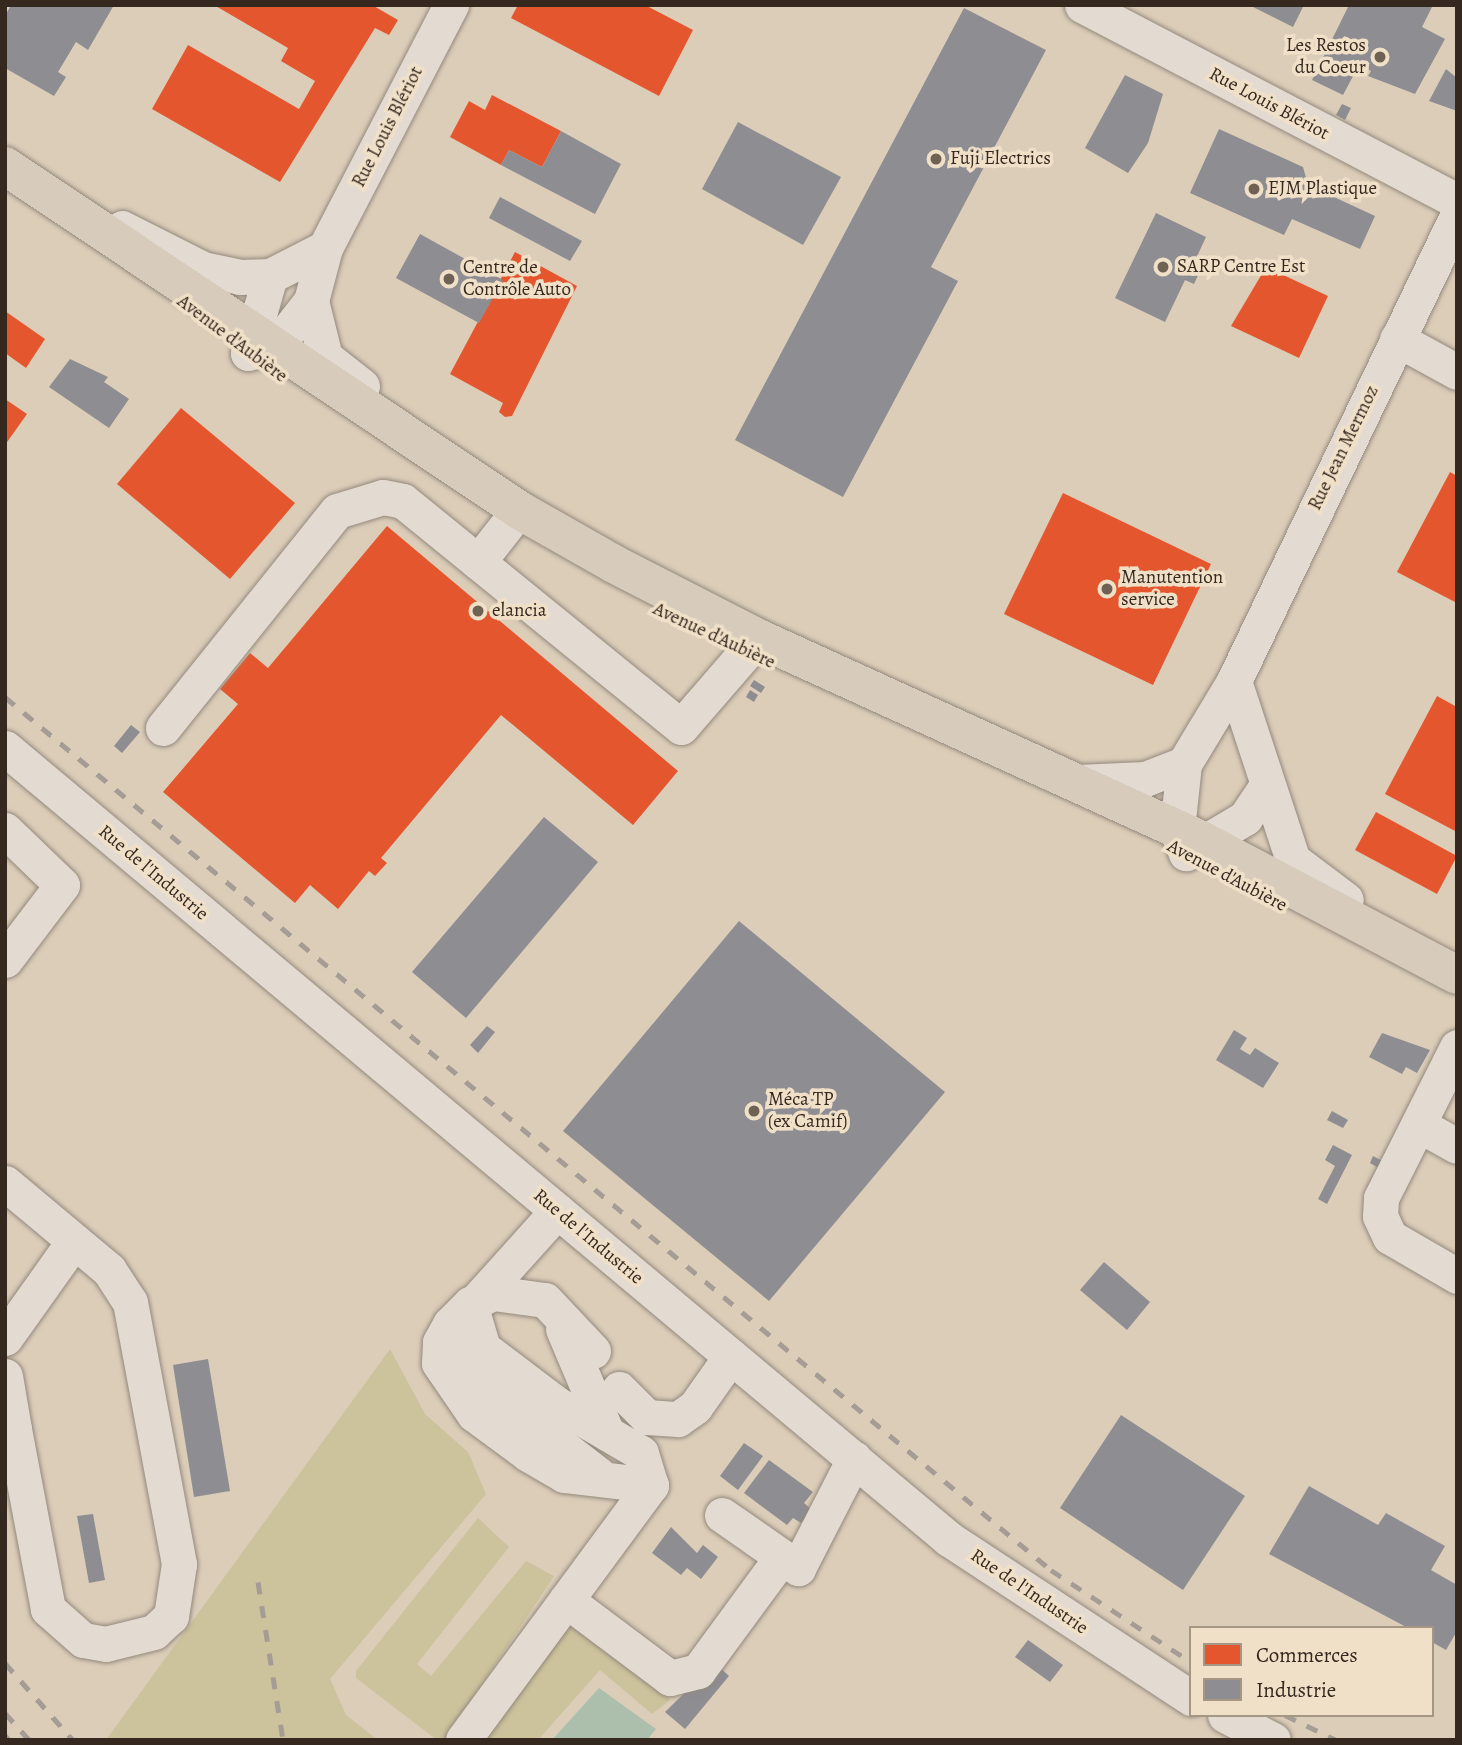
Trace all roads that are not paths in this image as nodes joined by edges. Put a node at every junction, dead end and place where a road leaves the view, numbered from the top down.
1 (451, 5) edge
2 (1082, 5) edge
3 (15, 173) edge
4 (1457, 201) edge
5 (1457, 216) edge
6 (325, 248) junction
7 (270, 276) junction
8 (311, 301) junction
9 (1397, 340) junction
10 (259, 344) junction
11 (1457, 372) edge
12 (513, 518) junction
13 (478, 562) junction
14 (754, 646) junction
15 (1234, 681) junction
16 (163, 728) dead end
17 (5, 748) edge
18 (1184, 764) junction
19 (1078, 782) junction
20 (1265, 788) junction
21 (5, 830) edge
22 (1188, 841) junction
23 (5, 960) edge
24 (1457, 966) edge
25 (1457, 975) edge
26 (1457, 1001) edge
27 (1457, 1047) edge
28 (1421, 1126) junction
29 (1457, 1146) edge
30 (5, 1183) edge
31 (557, 1211) junction
32 (74, 1241) junction
33 (1457, 1276) edge
34 (545, 1300) junction
35 (474, 1302) junction
36 (5, 1338) edge
37 (593, 1351) dead end
38 (731, 1356) junction
39 (5, 1376) edge
40 (619, 1389) dead end
41 (10, 1427) edge
42 (607, 1433) junction
43 (854, 1459) junction
44 (651, 1485) junction
45 (722, 1515) dead end
46 (781, 1558) junction
47 (566, 1600) junction
48 (1189, 1697) edge
49 (1228, 1717) edge
50 (463, 1740) edge
51 (1273, 1740) edge

1 - 6 street, Rue Louis Blériot
2 - 4 street, Rue Louis Blériot
3 - 7 street, Avenue d'Aubière
3 - 10 main road, Avenue d'Aubière
5 - 9 street, Rue Jean Mermoz
6 - 7 street
6 - 8 street, Avenue d'Aubière
7 - 10 street
8 - 10 street
8 - 12 street, Avenue d'Aubière
9 - 11 street
9 - 15 street, Rue Jean Mermoz
10 - 12 main road, Avenue d'Aubière
12 - 13 street
12 - 14 main road, Avenue d'Aubière
13 - 14 street
13 - 16 street
14 - 19 main road, Avenue d'Aubière
14 - 22 main road, Avenue d'Aubière
15 - 18 street, Rue Jean Mermoz
15 - 20 street
17 - 31 street, Rue de l'Industrie
18 - 19 street
18 - 22 street, Rue Jean Mermoz
19 - 22 main road, Avenue d'Aubière
20 - 22 street
20 - 24 street
21 - 23 street
22 - 25 main road, Avenue d'Aubière
22 - 26 main road, Avenue d'Aubière
27 - 28 street
28 - 29 street
28 - 33 street
30 - 32 street
31 - 35 street
31 - 38 street, Rue de l'Industrie
32 - 36 street
32 - 41 street
34 - 35 street
34 - 37 street
34 - 42 street
35 - 42 street
35 - 44 street
38 - 40 street
38 - 43 street, Rue de l'Industrie
39 - 41 street
42 - 44 street
43 - 46 street
43 - 48 street, Rue de l'Industrie
44 - 47 street
45 - 46 street
46 - 47 street
47 - 50 street
49 - 51 street

